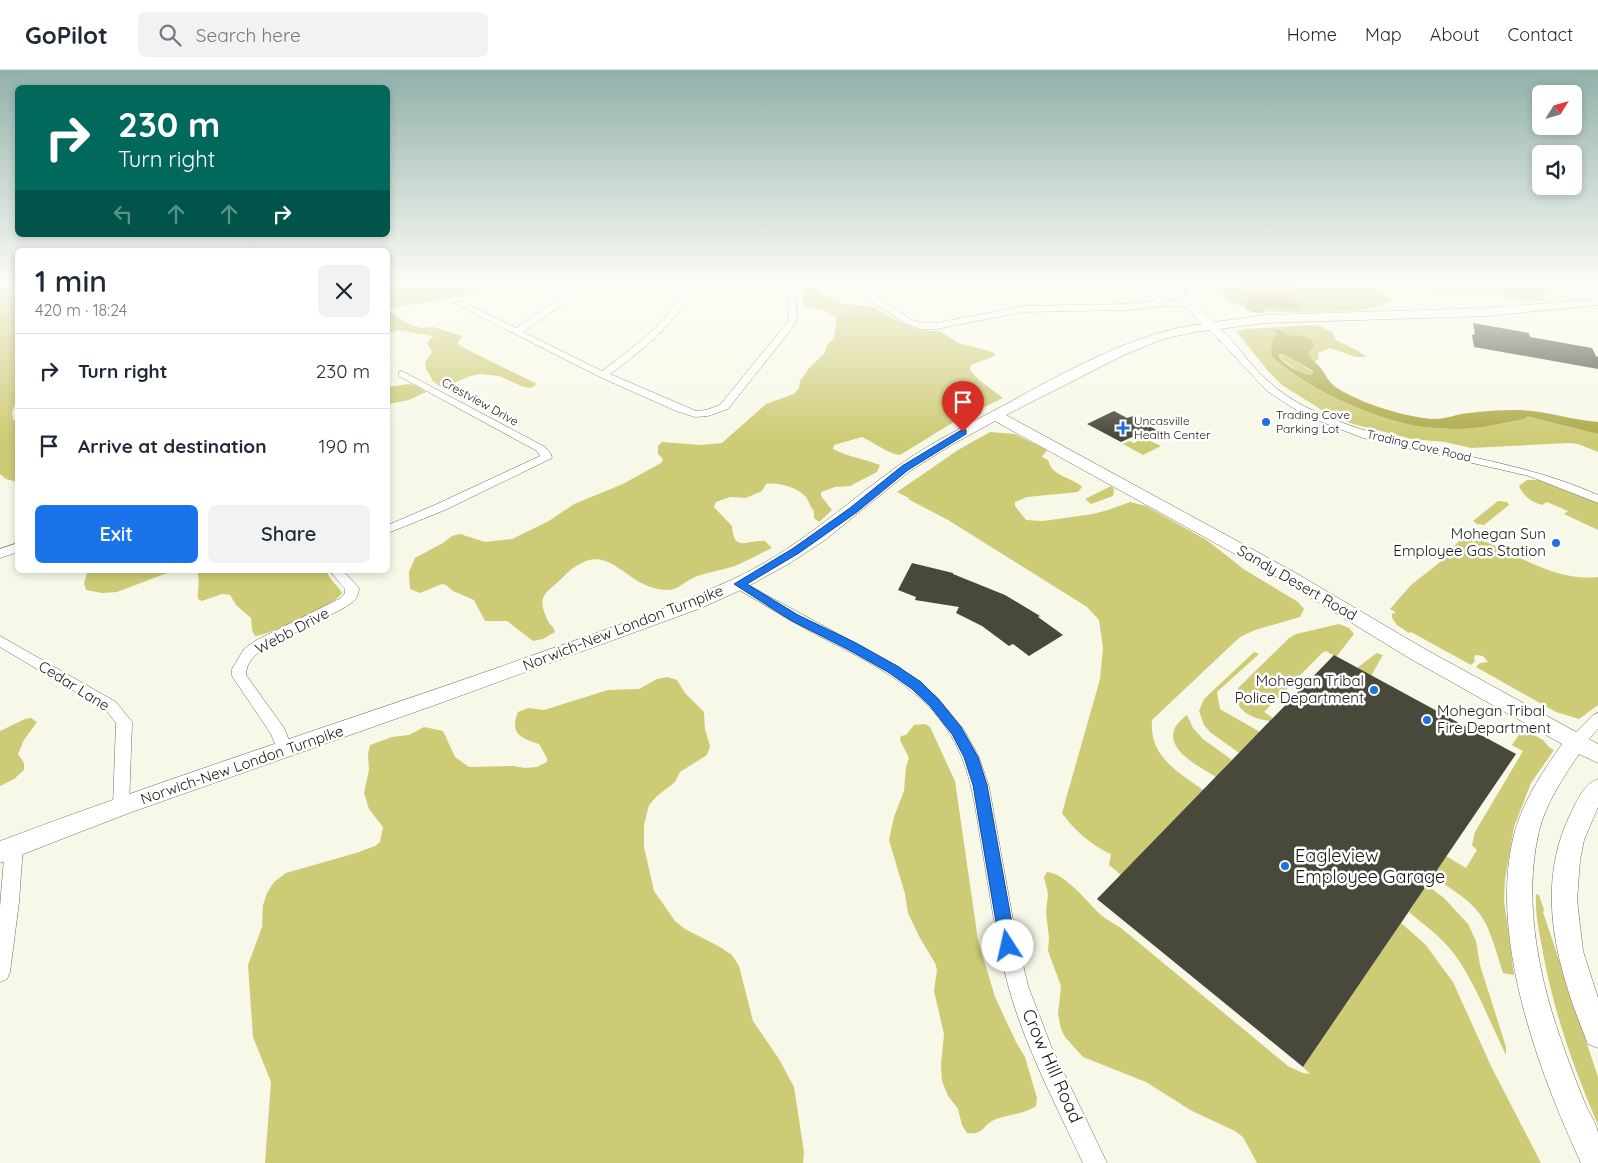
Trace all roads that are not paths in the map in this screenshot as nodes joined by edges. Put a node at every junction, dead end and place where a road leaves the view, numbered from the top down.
1 (522, 335) edge
2 (650, 335) edge
3 (782, 335) edge
4 (1165, 335) edge
5 (1220, 335) edge
6 (402, 374) dead end
7 (603, 375) junction
8 (995, 415) junction
9 (1598, 499) edge
10 (390, 528) edge
11 (15, 548) edge
12 (0, 554) edge
13 (339, 573) edge
14 (739, 584) junction
15 (0, 641) edge
16 (1598, 719) edge
17 (1587, 748) edge
18 (285, 750) junction
19 (1598, 788) edge
20 (121, 806) junction
21 (7, 849) edge
22 (0, 972) edge
23 (1598, 1034) edge
24 (1095, 1163) edge
25 (1597, 1163) edge

1 - 7 street
2 - 7 street
3 - 7 street
4 - 8 main road, Norwich-New London Turnpike
5 - 9 street, Trading Cove Road
6 - 10 street, Crestview Drive
8 - 14 main road, Norwich-New London Turnpike
8 - 17 main road, Sandy Desert Road
11 - 12 street
13 - 18 street, Webb Drive
14 - 18 main road, Norwich-New London Turnpike
14 - 24 street, Crow Hill Road
15 - 20 street, Cedar Lane
16 - 17 street
17 - 25 main road
18 - 20 main road, Norwich-New London Turnpike
19 - 23 main road
20 - 21 main road, Norwich-New London Turnpike
21 - 22 street

